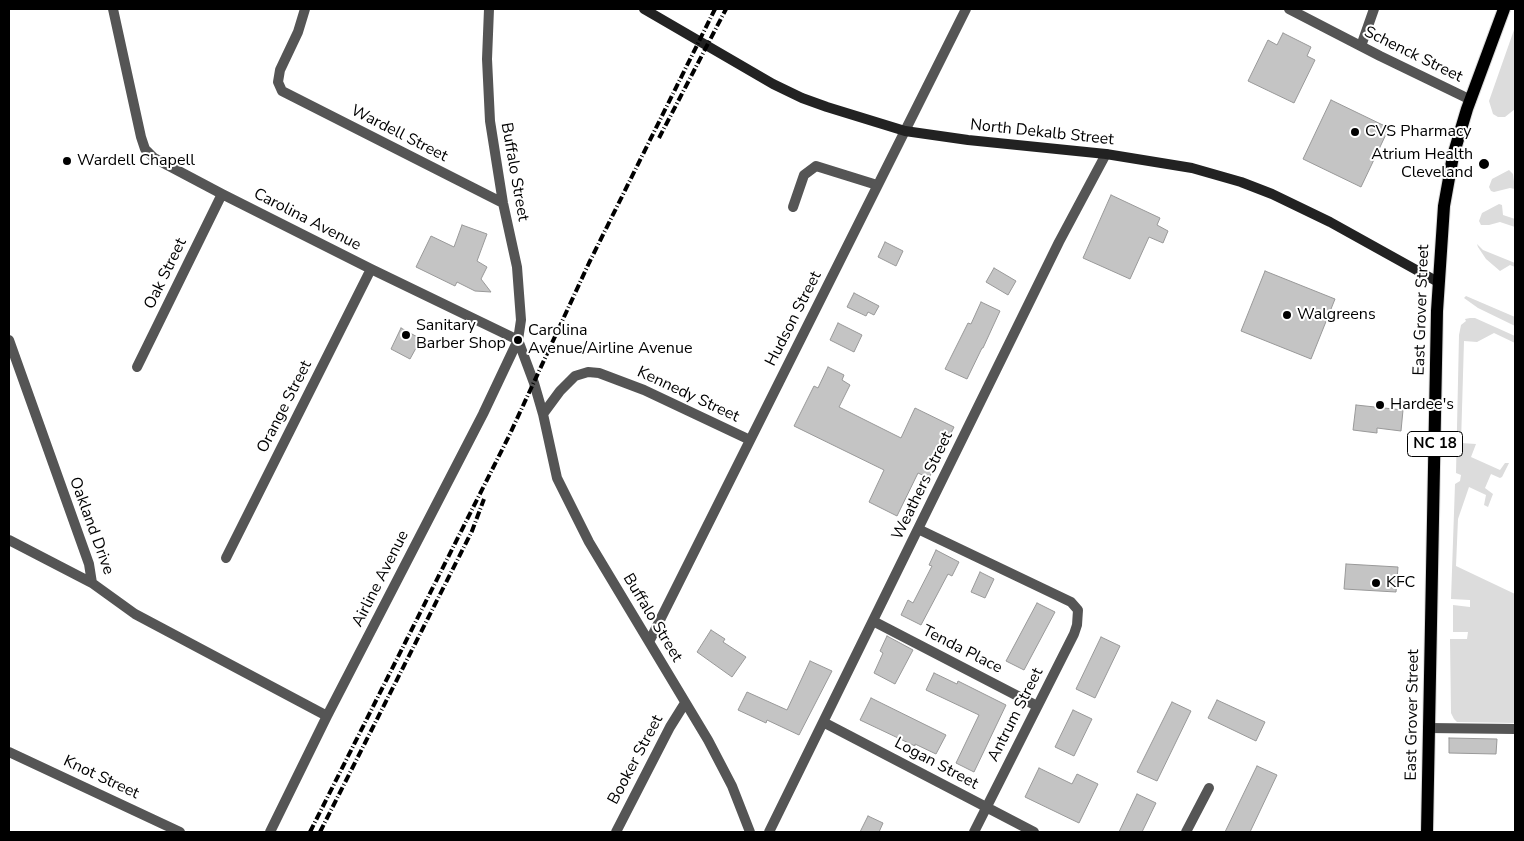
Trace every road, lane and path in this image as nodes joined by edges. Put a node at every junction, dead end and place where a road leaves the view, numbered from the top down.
1 (113, 9) edge
2 (305, 9) edge
3 (489, 9) edge
4 (644, 9) edge
5 (966, 9) edge
6 (1289, 9) edge
7 (1374, 9) edge
8 (1504, 9) edge
9 (1360, 46) junction
10 (1471, 100) junction
11 (905, 131) junction
12 (1106, 154) junction
13 (877, 185) junction
14 (222, 194) junction
15 (503, 203) junction
16 (793, 207) dead end
17 (371, 269) junction
18 (1438, 282) junction
19 (9, 340) edge
20 (518, 340) junction
21 (137, 367) dead end
22 (543, 414) junction
23 (750, 440) junction
24 (918, 529) junction
25 (9, 540) edge
26 (226, 558) dead end
27 (92, 583) junction
28 (873, 621) junction
29 (649, 642) junction
30 (685, 703) junction
31 (1037, 706) junction
32 (327, 716) junction
33 (823, 722) junction
34 (1428, 728) junction
35 (1515, 729) edge
36 (9, 752) edge
37 (1209, 788) dead end
38 (986, 807) junction
39 (180, 832) edge
40 (270, 832) edge
41 (616, 832) edge
42 (750, 832) edge
43 (769, 832) edge
44 (974, 832) edge
45 (1034, 832) edge
46 (1186, 832) edge
47 (1427, 832) edge

1 - 14 street, Carolina Avenue
2 - 15 street, Wardell Street
3 - 15 street, Buffalo Street
4 - 11 main road, North Dekalb Street
5 - 11 street, Hudson Street
6 - 9 street, Schenck Street
7 - 9 street
8 - 10 main road, East Grover Street / NC 18
9 - 10 street, Schenck Street
10 - 18 main road, East Grover Street / NC 18
11 - 12 main road, North Dekalb Street
11 - 13 street, Hudson Street
12 - 18 main road, North Dekalb Street
12 - 24 street, Weathers Street
13 - 16 street
13 - 23 street, Hudson Street
14 - 17 street, Carolina Avenue
14 - 21 street, Oak Street
15 - 20 street, Buffalo Street
17 - 20 street, Carolina Avenue
17 - 26 street, Orange Street
18 - 34 main road, East Grover Street / NC 18
19 - 27 street, Oakland Drive
20 - 22 street
20 - 32 street, Airline Avenue
22 - 23 street, Kennedy Street
22 - 29 street, Buffalo Street
23 - 29 street, Hudson Street
24 - 28 street, Weathers Street
24 - 31 street, Antrum Street
25 - 27 street
27 - 32 street, Oakland Drive
28 - 31 street, Tenda Place
28 - 33 street, Weathers Street
29 - 30 street, Buffalo Street
30 - 41 street, Booker Street
30 - 42 street, Buffalo Street
31 - 38 street, Antrum Street
32 - 40 street, Airline Avenue
33 - 38 street, Logan Street
33 - 43 street, Weathers Street
34 - 35 street
34 - 47 main road, East Grover Street / NC 18
36 - 39 street, Knot Street
37 - 46 street
38 - 44 street, Antrum Street
38 - 45 street, Logan Street

